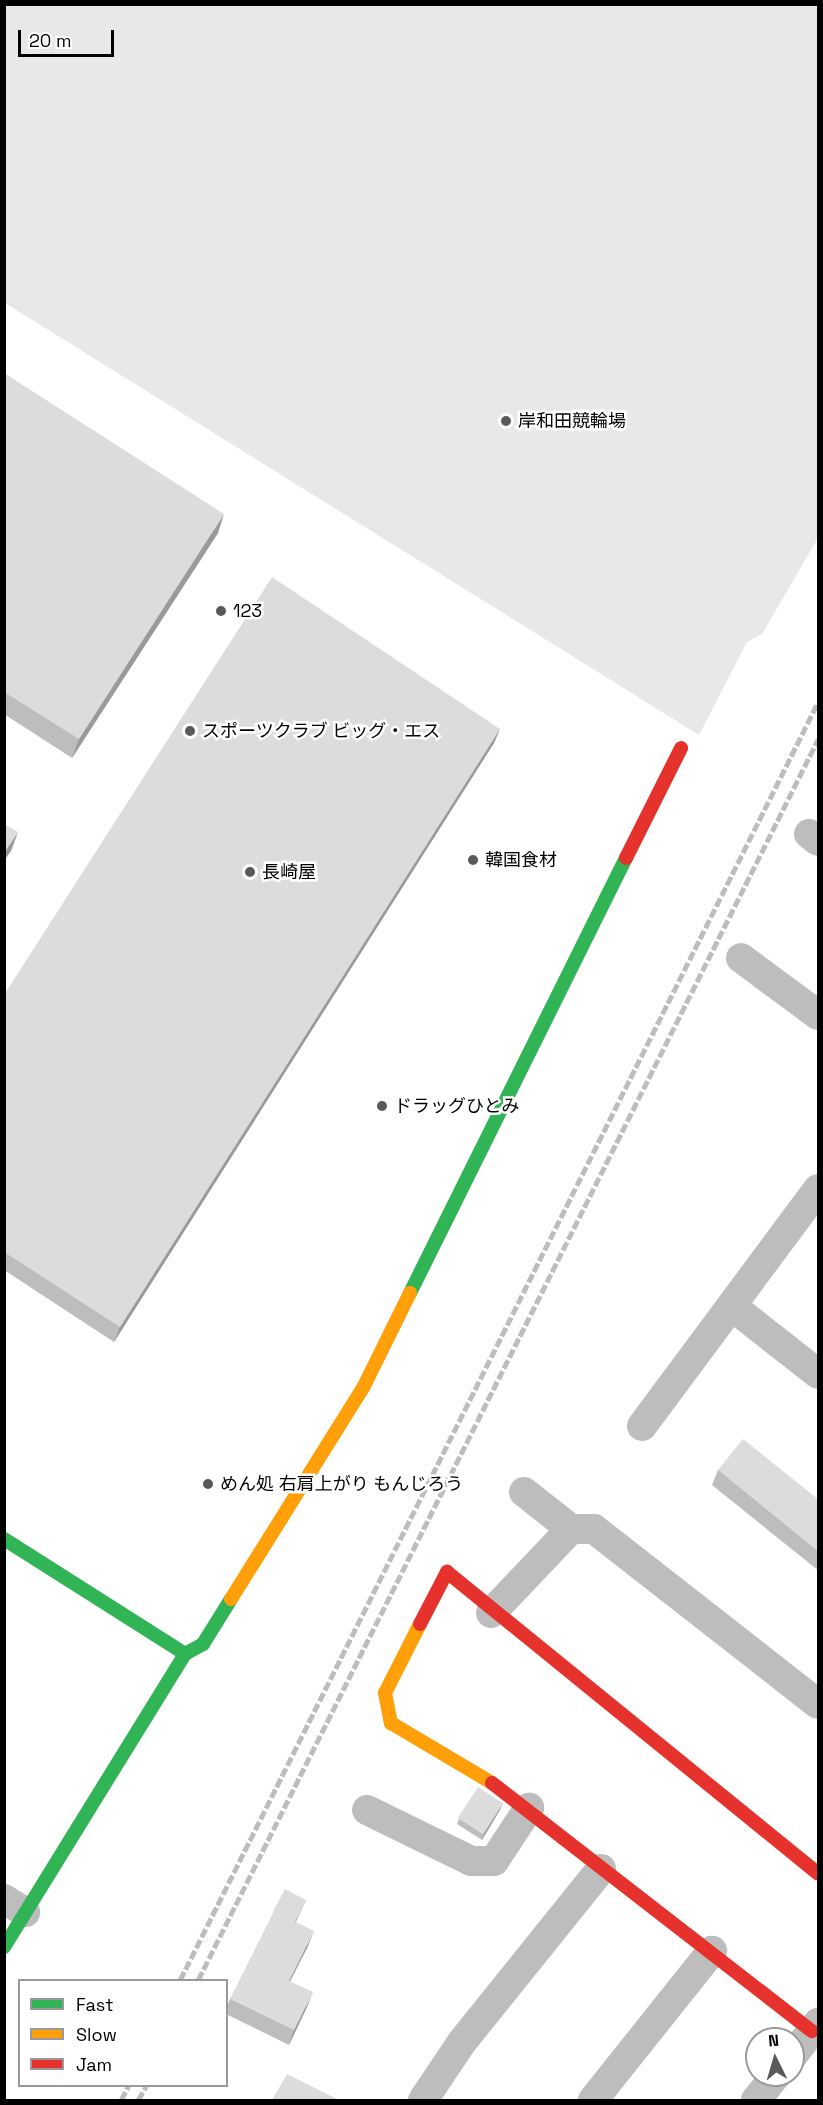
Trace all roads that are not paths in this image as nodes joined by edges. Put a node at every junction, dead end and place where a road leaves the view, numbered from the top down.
1 (681, 748) dead end
2 (741, 958) dead end
3 (819, 1015) edge
4 (819, 1189) edge
5 (733, 1307) junction
6 (819, 1374) edge
7 (642, 1426) dead end
8 (524, 1492) dead end
9 (571, 1529) junction
10 (4, 1539) edge
11 (491, 1613) junction
12 (185, 1654) junction
13 (819, 1704) edge
14 (529, 1808) junction
15 (368, 1810) dead end
16 (601, 1869) junction
17 (819, 1874) edge
18 (15, 1906) edge
19 (4, 1947) edge
20 (712, 1951) junction
21 (815, 2027) edge
22 (805, 2040) edge
23 (423, 2100) edge
24 (592, 2100) edge

1 - 12 street
2 - 3 street
4 - 5 street
5 - 6 street
5 - 7 street
8 - 9 street
9 - 11 street
9 - 13 street
10 - 12 street
11 - 14 street
11 - 17 street
12 - 18 street
14 - 15 street
14 - 16 street
16 - 20 street
16 - 23 street
18 - 19 street
20 - 21 street
20 - 24 street
21 - 22 street

